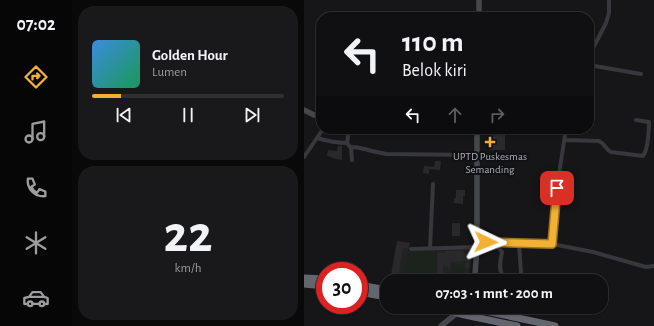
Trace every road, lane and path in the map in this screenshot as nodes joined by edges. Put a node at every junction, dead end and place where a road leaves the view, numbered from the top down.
1 (479, 0) edge
2 (610, 0) edge
3 (479, 12) edge
4 (594, 46) edge
5 (594, 66) edge
6 (641, 74) dead end
7 (304, 110) edge
8 (316, 115) edge
9 (636, 120) dead end
10 (320, 134) edge
11 (348, 134) edge
12 (477, 134) edge
13 (566, 134) edge
14 (317, 138) junction
15 (565, 140) junction
16 (347, 143) junction
17 (351, 147) junction
18 (477, 155) junction
19 (304, 157) edge
20 (352, 160) dead end
21 (433, 184) dead end
22 (494, 242) junction
23 (519, 243) junction
24 (477, 244) junction
25 (552, 244) junction
26 (430, 248) junction
27 (411, 250) dead end
28 (654, 266) edge
29 (521, 273) dead end
30 (475, 274) edge
31 (502, 274) dead end
32 (304, 278) edge
33 (316, 279) edge
34 (304, 284) edge
35 (316, 285) edge
36 (368, 287) edge
37 (380, 289) edge
38 (368, 294) edge
39 (380, 296) edge
40 (456, 314) edge
41 (478, 314) edge
42 (489, 314) edge
43 (441, 326) edge
44 (517, 326) edge
45 (555, 326) edge

1 - 3 main road
2 - 4 street
5 - 6 street
7 - 8 main road
9 - 15 street
10 - 14 street
11 - 16 street
12 - 18 main road
13 - 15 street
14 - 16 street
14 - 19 street
15 - 25 street
16 - 17 street
17 - 18 street
17 - 20 street
18 - 24 main road
21 - 26 street
22 - 23 street
22 - 24 street
22 - 31 street
23 - 25 street
23 - 29 street
24 - 26 street
24 - 30 main road
25 - 28 street
26 - 27 street
32 - 33 highway
34 - 35 highway
36 - 37 highway
38 - 39 highway
40 - 43 main road
41 - 44 highway
42 - 45 highway

